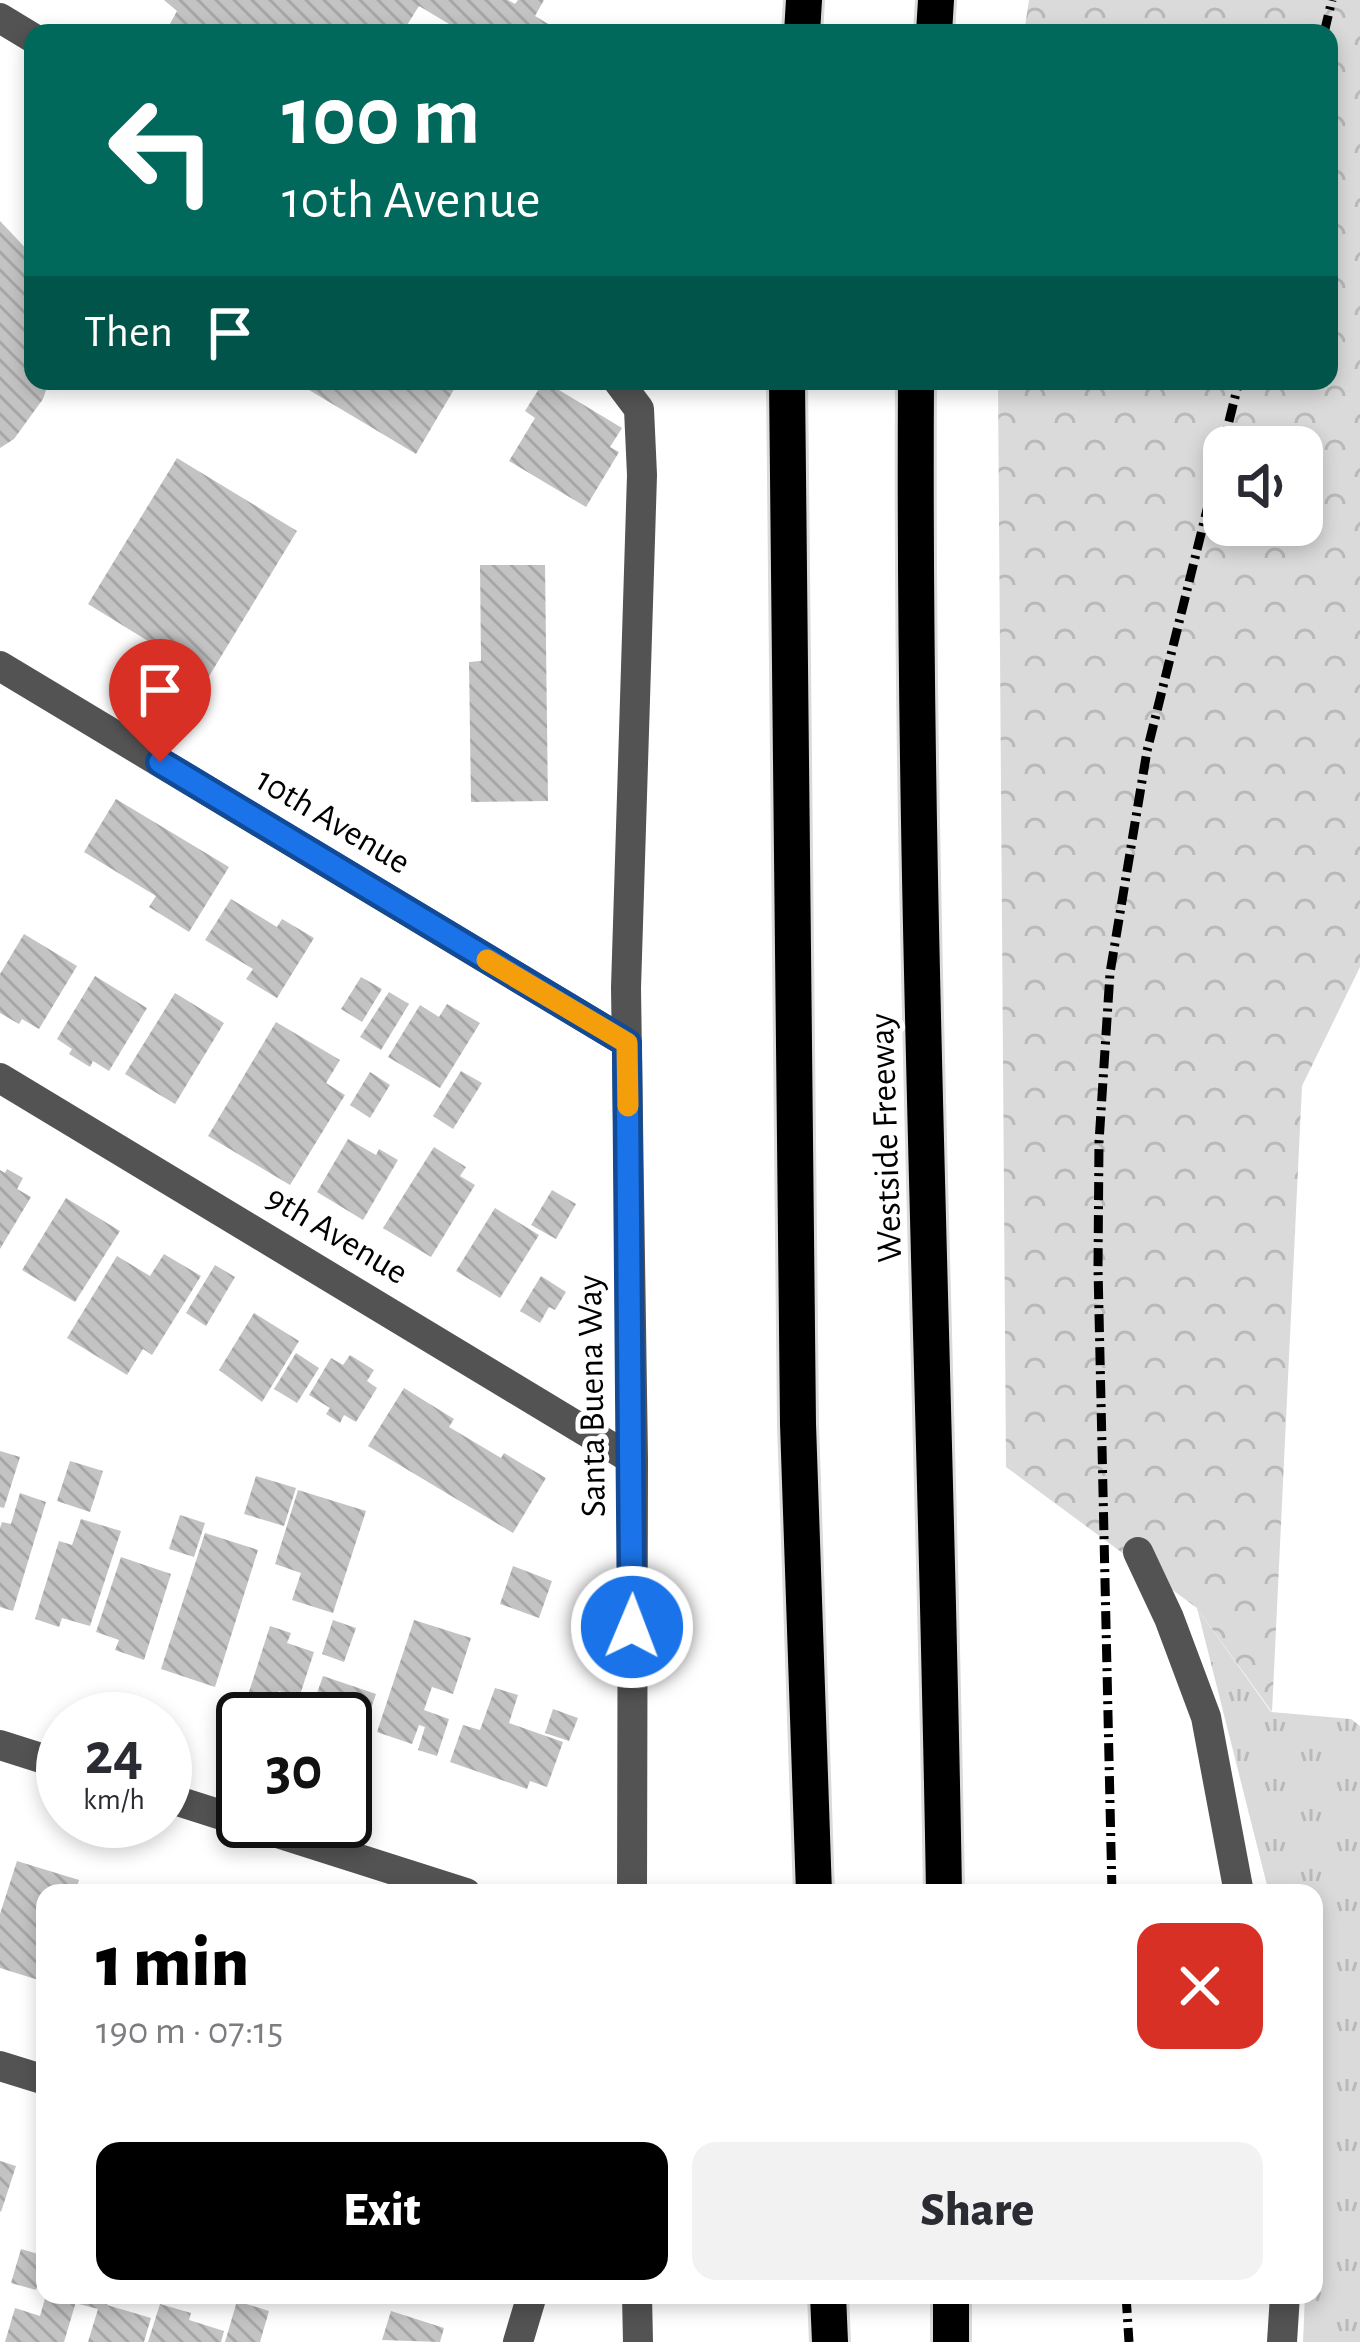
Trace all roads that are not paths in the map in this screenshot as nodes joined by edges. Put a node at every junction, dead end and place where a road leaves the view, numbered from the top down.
1 (625, 390) edge
2 (787, 390) edge
3 (916, 390) edge
4 (0, 666) edge
5 (627, 1043) junction
6 (0, 1078) edge
7 (633, 1460) junction
8 (1138, 1552) dead end
9 (0, 1745) edge
10 (36, 1756) edge
11 (192, 1806) edge
12 (438, 1884) edge
13 (632, 1884) edge
14 (814, 1884) edge
15 (944, 1884) edge
16 (1236, 1884) edge
17 (0, 2066) edge
18 (36, 2077) edge
19 (529, 2304) edge
20 (637, 2304) edge
21 (828, 2304) edge
22 (951, 2304) edge
23 (1284, 2304) edge
24 (518, 2342) edge
25 (638, 2342) edge
26 (830, 2342) edge
27 (951, 2342) edge
28 (1282, 2342) edge

1 - 5 street, Santa Buena Way
2 - 14 highway
3 - 15 highway, Westside Freeway
4 - 5 street, 10th Avenue
5 - 7 street, Santa Buena Way
6 - 7 street, 9th Avenue
7 - 13 street, Santa Buena Way
8 - 16 street
9 - 10 street
11 - 12 street
17 - 18 street
19 - 24 street
20 - 25 street
21 - 26 highway
22 - 27 highway
23 - 28 street

